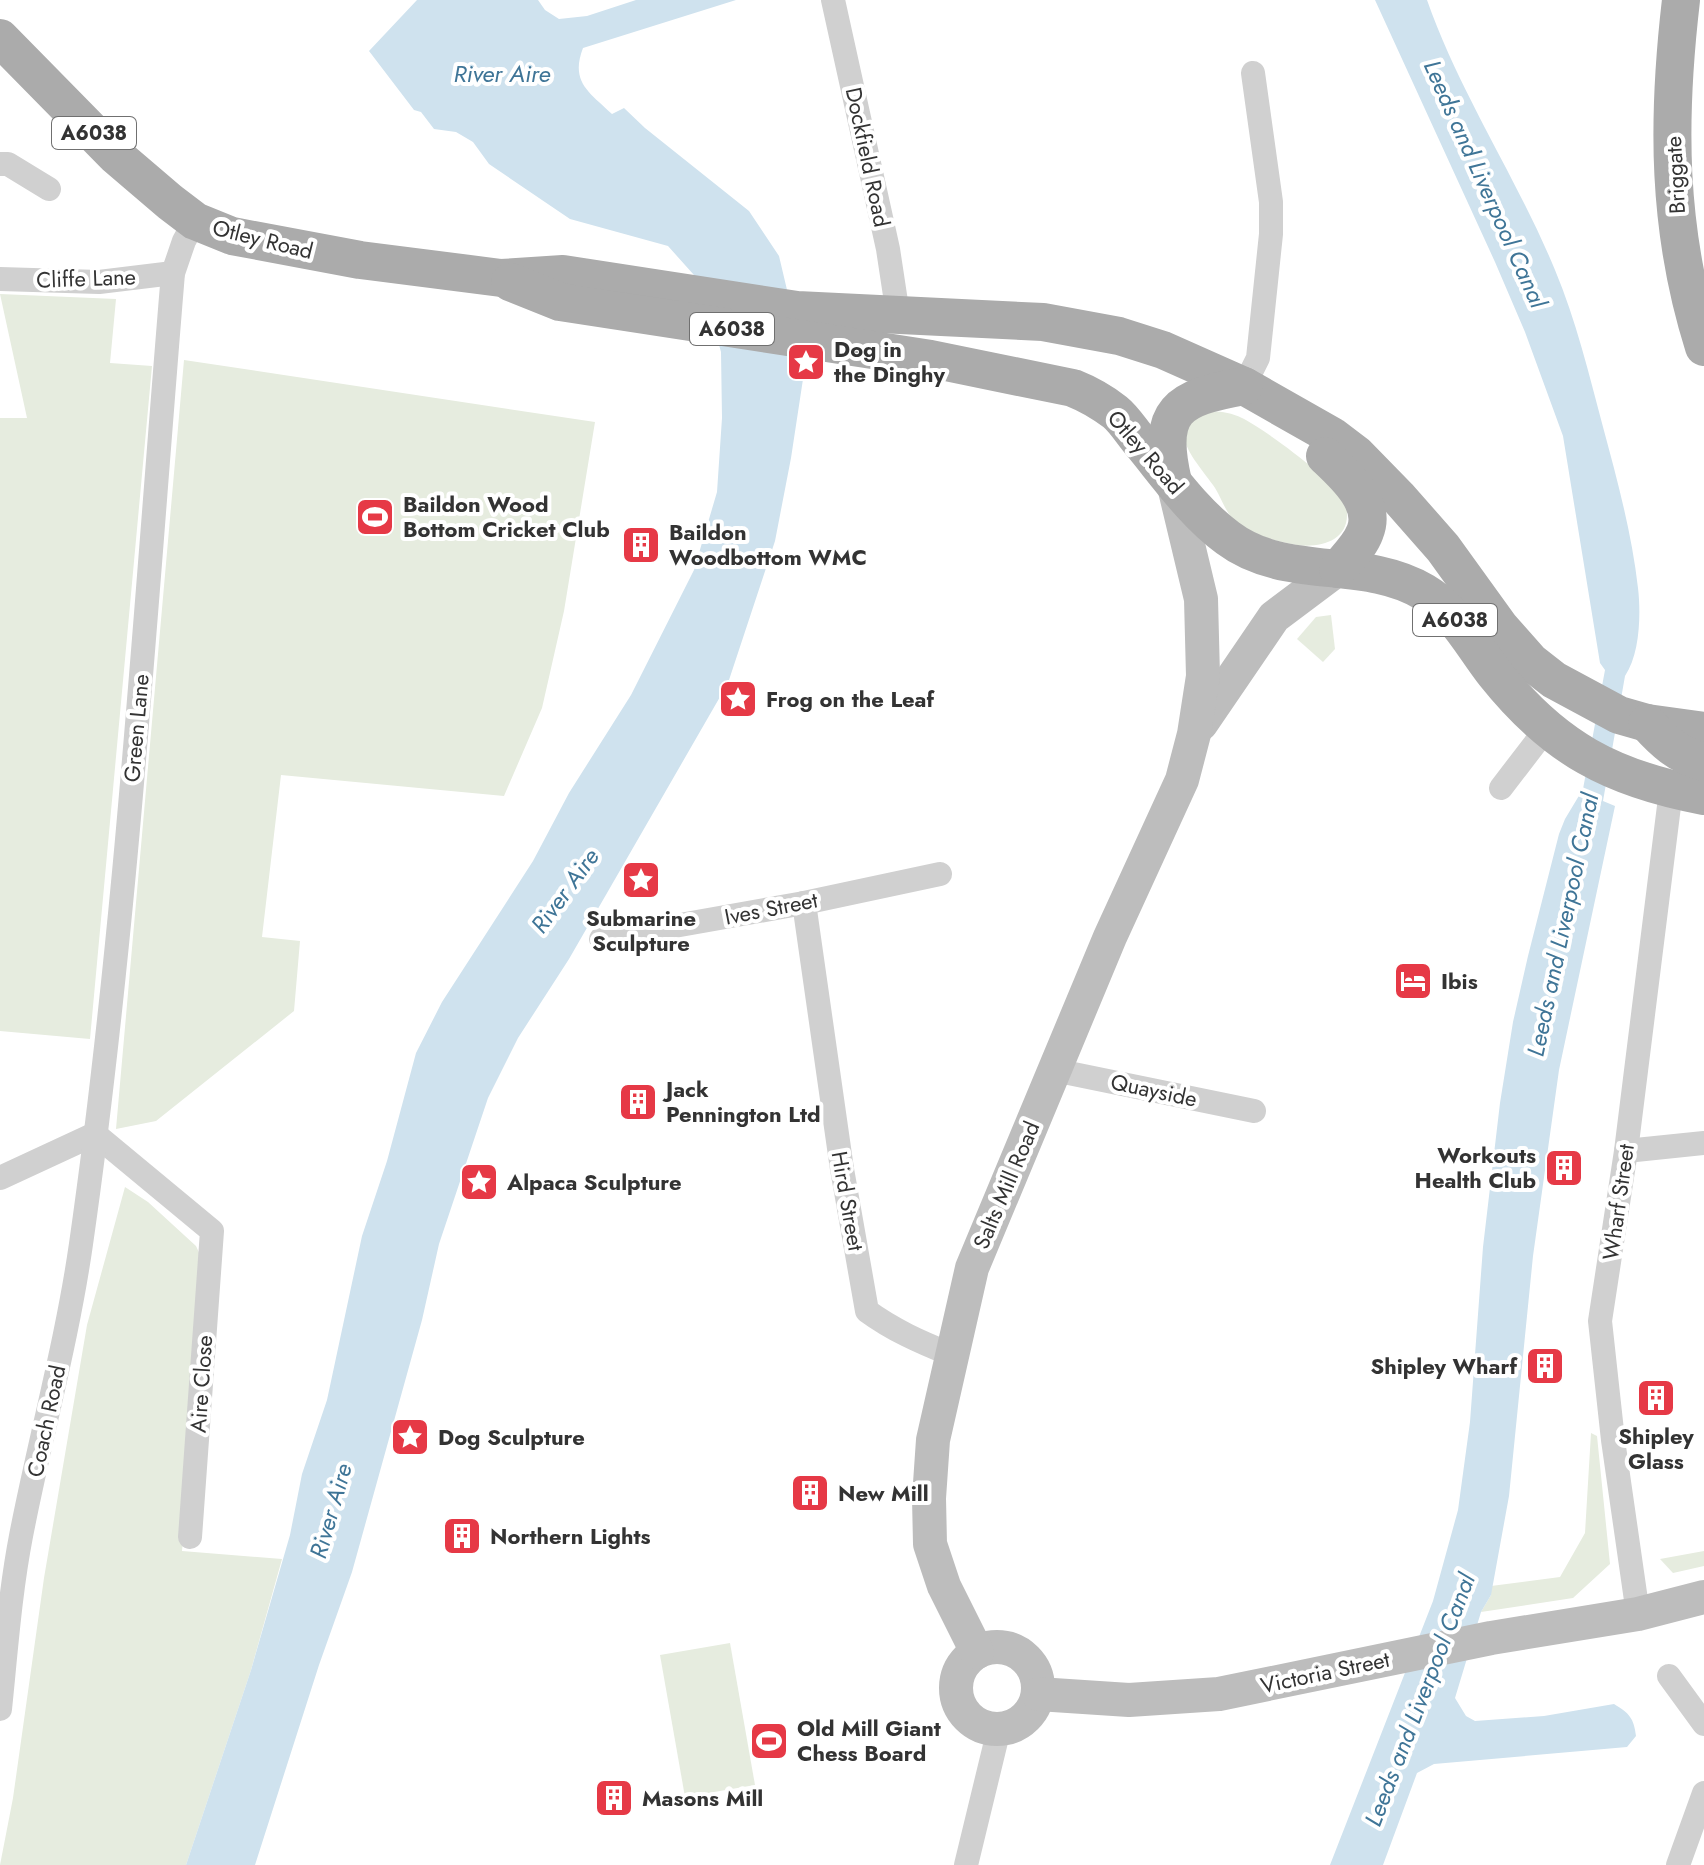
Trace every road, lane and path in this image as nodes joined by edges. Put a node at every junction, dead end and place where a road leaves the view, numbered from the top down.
1 (833, 0) edge
2 (1681, 0) edge
3 (0, 38) edge
4 (1253, 73) dead end
5 (0, 164) edge
6 (49, 189) dead end
7 (195, 221) junction
8 (173, 273) junction
9 (0, 279) edge
10 (898, 315) junction
11 (800, 325) junction
12 (1704, 347) edge
13 (931, 359) junction
14 (1244, 386) junction
15 (1295, 416) junction
16 (1173, 482) junction
17 (1338, 569) junction
18 (1704, 707) edge
19 (1647, 723) junction
20 (1704, 731) edge
21 (1194, 734) junction
22 (1554, 735) junction
23 (1704, 762) edge
24 (1501, 788) dead end
25 (1688, 793) edge
26 (940, 874) dead end
27 (804, 903) junction
28 (601, 939) dead end
29 (1054, 1070) junction
30 (1254, 1111) dead end
31 (95, 1134) junction
32 (1704, 1143) edge
33 (1626, 1151) junction
34 (0, 1178) edge
35 (950, 1354) junction
36 (190, 1537) dead end
37 (1704, 1597) edge
38 (1638, 1614) junction
39 (977, 1652) junction
40 (1669, 1676) dead end
41 (1038, 1694) junction
42 (0, 1709) edge
43 (1704, 1724) edge
44 (999, 1729) junction
45 (1704, 1793) edge
46 (966, 1865) edge
47 (1678, 1865) edge

1 - 10 street, Dockfield Road
2 - 12 main road, Briggate
3 - 7 main road, Otley Road / A6038
4 - 14 street
5 - 6 street
7 - 8 street, Green Lane
7 - 11 main road, Otley Road / A6038
8 - 9 street, Cliffe Lane
8 - 31 street, Green Lane
10 - 11 main road, Otley Road / A6038
10 - 13 main road
10 - 14 main road, Otley Road / A6038
11 - 13 main road, Otley Road / A6038
13 - 16 main road, Otley Road / A6038
14 - 15 main road, Otley Road / A6038
14 - 16 main road
15 - 17 main road, A6038
15 - 19 main road, Otley Road / A6038
16 - 17 main road, Otley Road / A6038
16 - 21 street, Salts Mill Road
17 - 21 street, Salts Mill Road
17 - 22 main road, Otley Road / A6038
18 - 19 main road
19 - 20 main road, Otley Road / A6038
19 - 23 main road
21 - 29 street, Salts Mill Road
22 - 24 street
22 - 25 main road, Otley Road / A6038
25 - 33 street, Wharf Street
26 - 27 street, Ives Street
27 - 28 street, Ives Street
27 - 35 street, Hird Street
29 - 30 street, Quayside
29 - 35 street, Salts Mill Road
31 - 34 street
31 - 36 street, Aire Close
31 - 42 street, Coach Road
32 - 33 street
33 - 38 street, Wharf Street
35 - 39 street, Salts Mill Road
37 - 38 street, Victoria Street
38 - 41 street, Victoria Street
39 - 41 street
39 - 44 street
40 - 43 street
41 - 44 street
44 - 46 street
45 - 47 street

